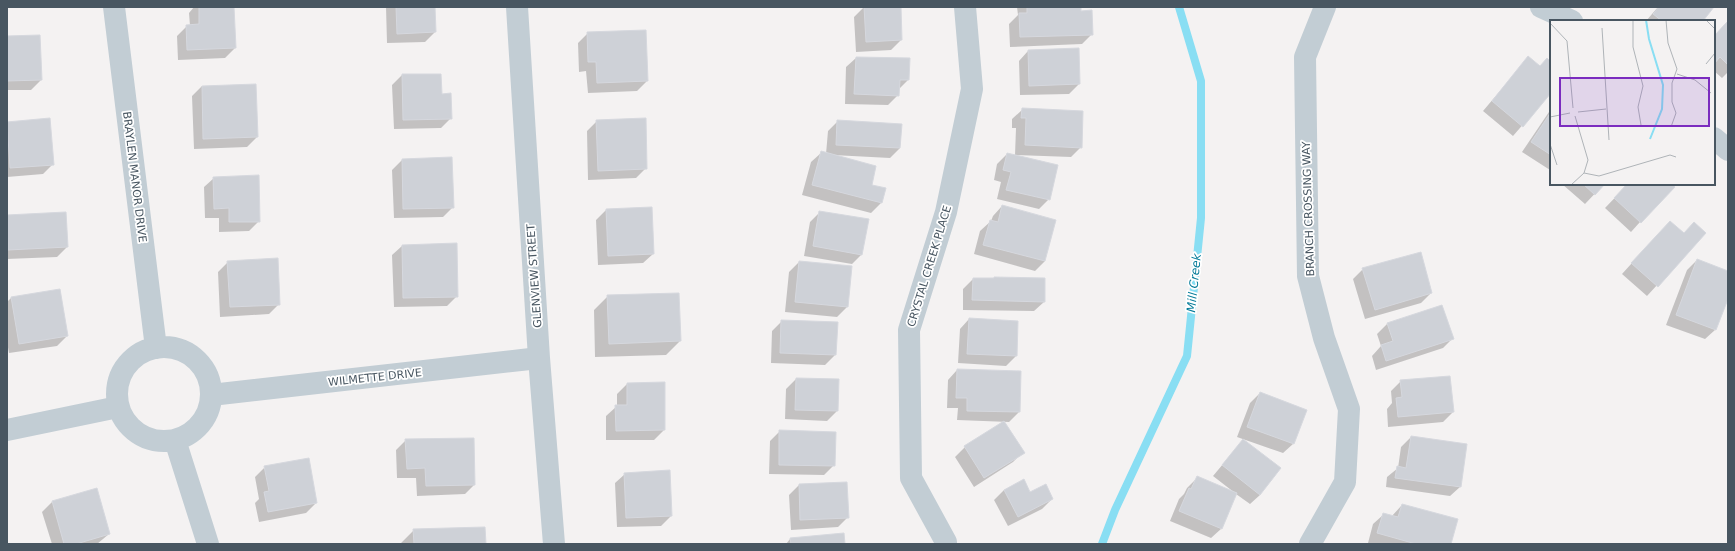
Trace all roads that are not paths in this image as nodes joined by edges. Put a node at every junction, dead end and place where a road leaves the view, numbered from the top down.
1 (114, 7) edge
2 (517, 7) edge
3 (965, 7) edge
4 (1324, 7) edge
5 (1541, 7) edge
6 (1570, 20) edge
7 (1715, 139) edge
8 (1728, 150) edge
9 (156, 348) junction
10 (539, 358) junction
11 (211, 395) junction
12 (118, 407) junction
13 (7, 430) edge
14 (174, 440) junction
15 (946, 542) dead end
16 (208, 544) edge
17 (554, 544) edge
18 (1310, 544) edge

1 - 9 street, BRAYLEN MANOR DRIVE
2 - 10 street, GLENVIEW STREET
3 - 15 street, CRYSTAL CREEK PLACE
4 - 18 street, BRANCH CROSSING WAY
5 - 6 street
7 - 8 street
9 - 11 street
9 - 12 street
10 - 11 street, WILMETTE DRIVE
10 - 17 street, GLENVIEW STREET
11 - 14 street
12 - 13 street
12 - 14 street
14 - 16 street

